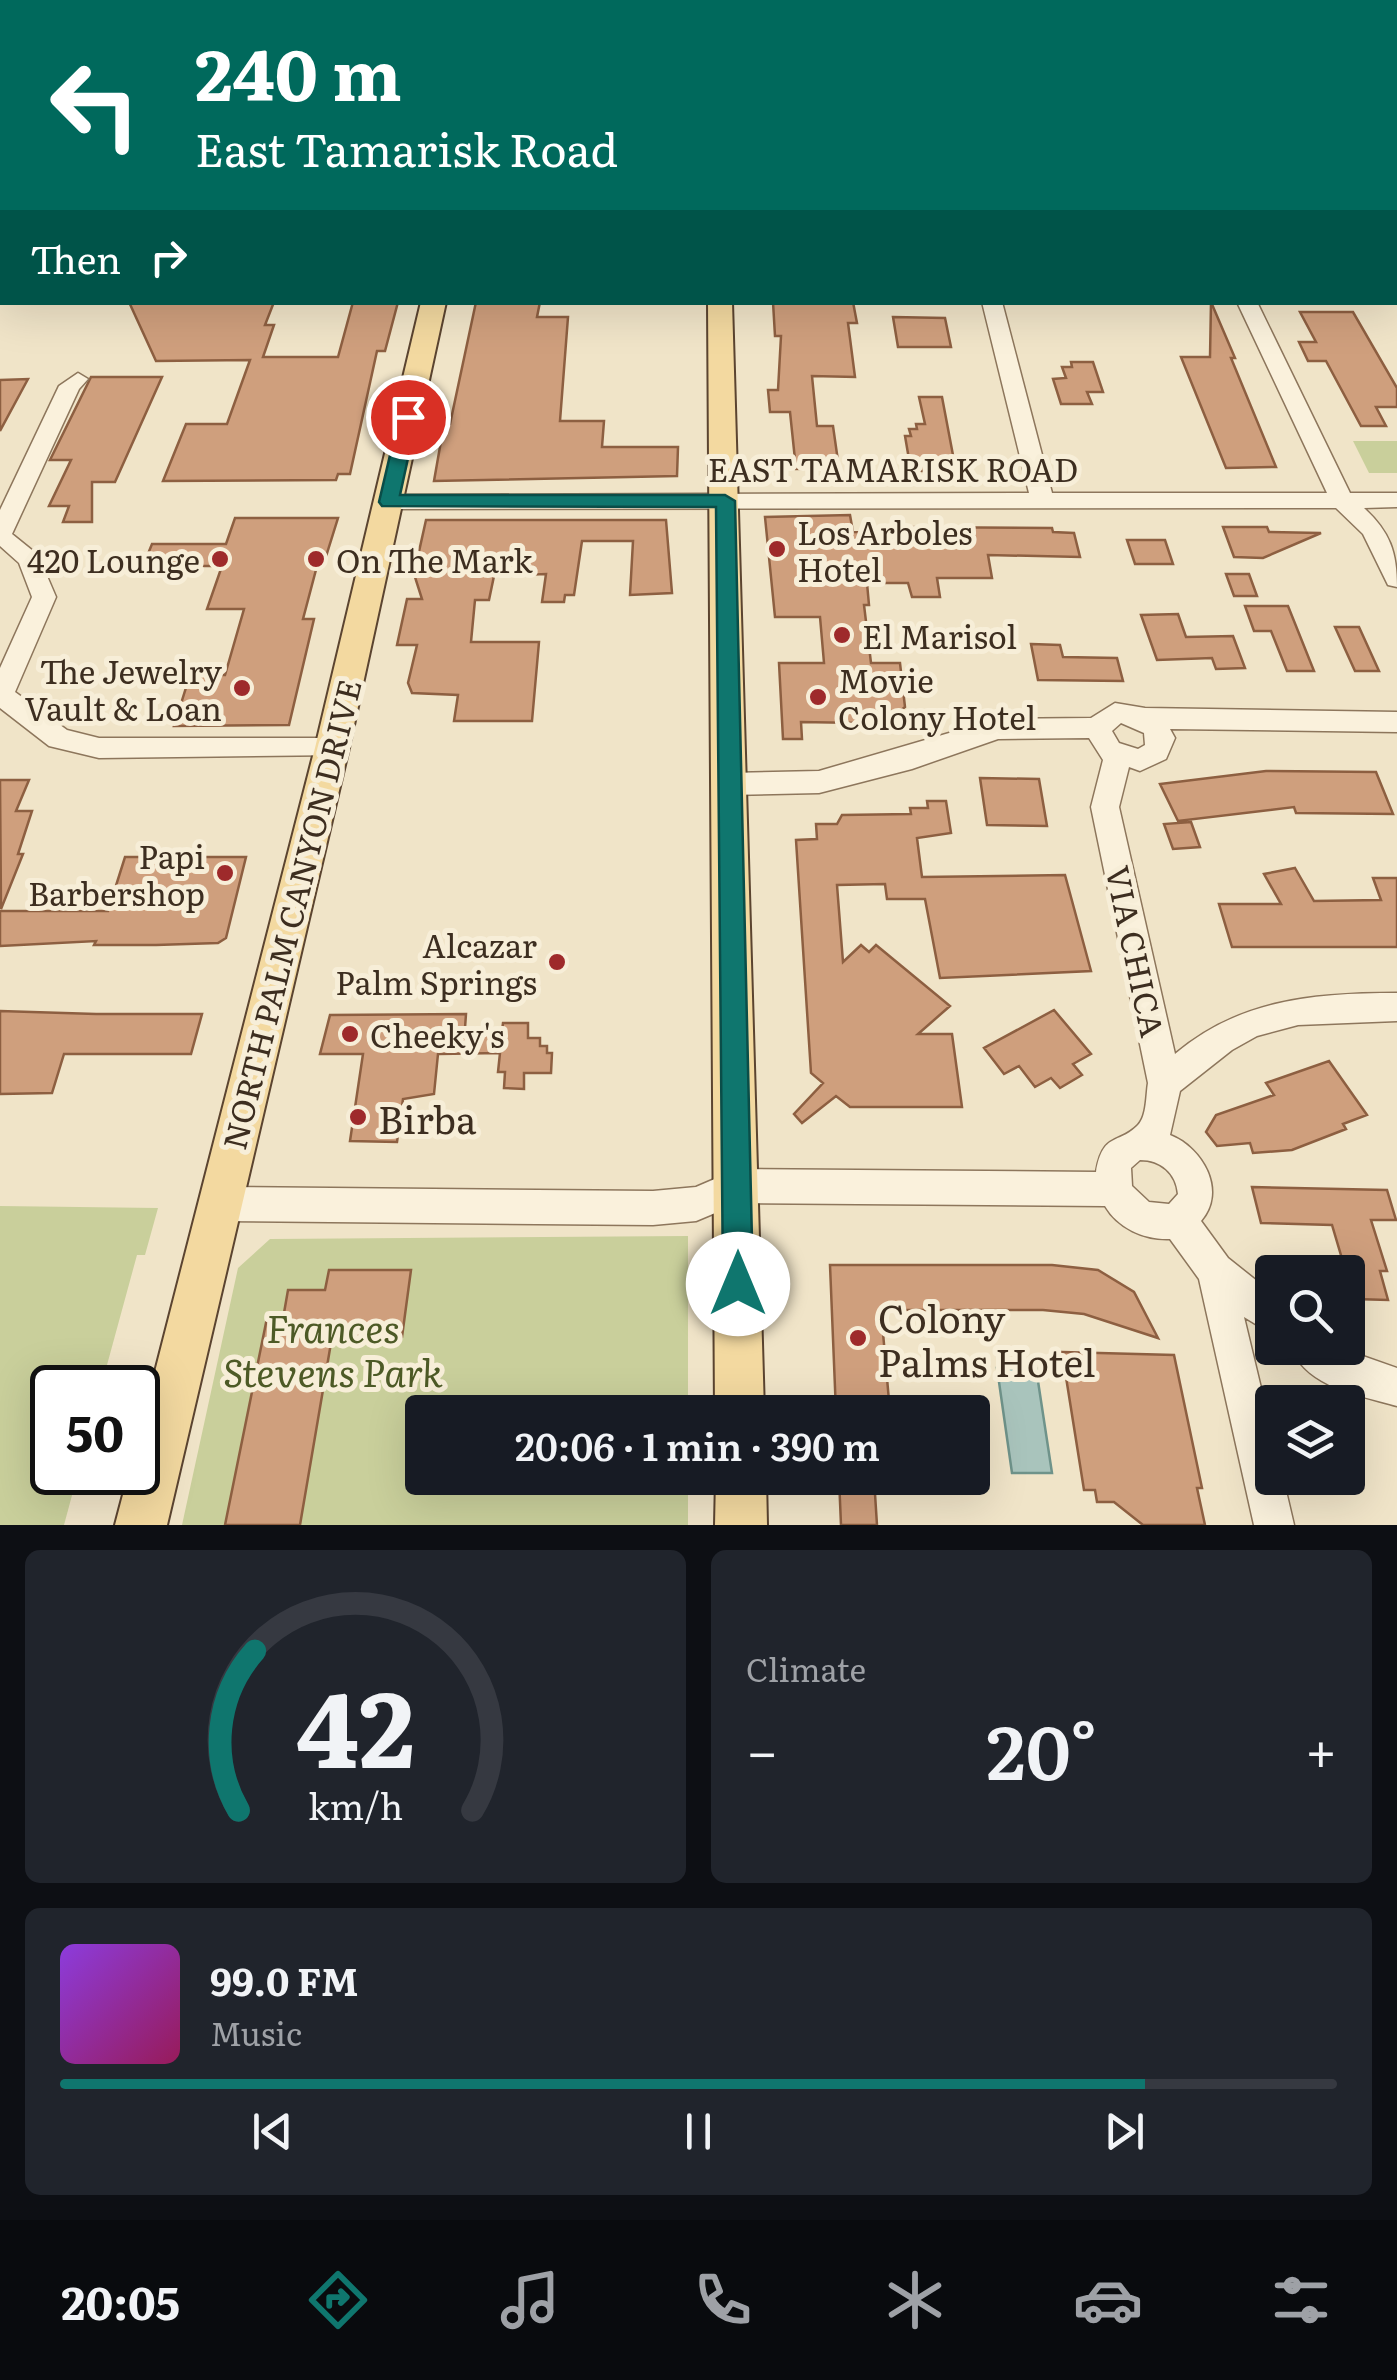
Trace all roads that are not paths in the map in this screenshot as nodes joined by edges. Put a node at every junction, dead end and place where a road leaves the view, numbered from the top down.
1 (433, 305) edge
2 (720, 305) edge
3 (993, 305) edge
4 (1248, 305) edge
5 (78, 379) dead end
6 (1042, 500) junction
7 (1342, 500) junction
8 (1397, 500) edge
9 (725, 501) junction
10 (389, 502) junction
11 (0, 537) edge
12 (1397, 578) edge
13 (0, 695) edge
14 (1144, 718) junction
15 (1397, 722) edge
16 (1098, 728) junction
17 (332, 748) junction
18 (1118, 756) junction
19 (730, 784) junction
20 (1397, 1007) edge
21 (1166, 1083) junction
22 (1146, 1143) junction
23 (738, 1186) junction
24 (1114, 1188) junction
25 (219, 1204) junction
26 (1178, 1220) junction
27 (1215, 1271) junction
28 (1255, 1303) edge
29 (1340, 1365) edge
30 (1397, 1387) edge
31 (740, 1395) edge
32 (741, 1495) edge
33 (141, 1525) edge
34 (741, 1525) edge
35 (1274, 1525) edge

1 - 10 main road, NORTH PALM CANYON DRIVE
2 - 9 main road
3 - 6 street
4 - 7 street
5 - 11 street
6 - 7 street, EAST TAMARISK ROAD
6 - 9 street, EAST TAMARISK ROAD
7 - 8 street, EAST TAMARISK ROAD
7 - 12 street
9 - 10 street, EAST TAMARISK ROAD
9 - 19 main road
10 - 17 main road, NORTH PALM CANYON DRIVE
11 - 13 street
13 - 17 street
14 - 15 street
14 - 16 street
14 - 18 street
16 - 18 street
16 - 19 street
17 - 25 main road, NORTH PALM CANYON DRIVE
18 - 21 street, VIA CHICA
19 - 23 main road
20 - 21 street
21 - 22 street, VIA CHICA
22 - 24 street, VIA CHICA
22 - 26 street
23 - 24 street
23 - 25 street
23 - 31 main road
24 - 26 street
25 - 33 main road, NORTH PALM CANYON DRIVE
26 - 27 street
27 - 28 street
27 - 35 street
29 - 30 street
32 - 34 main road

